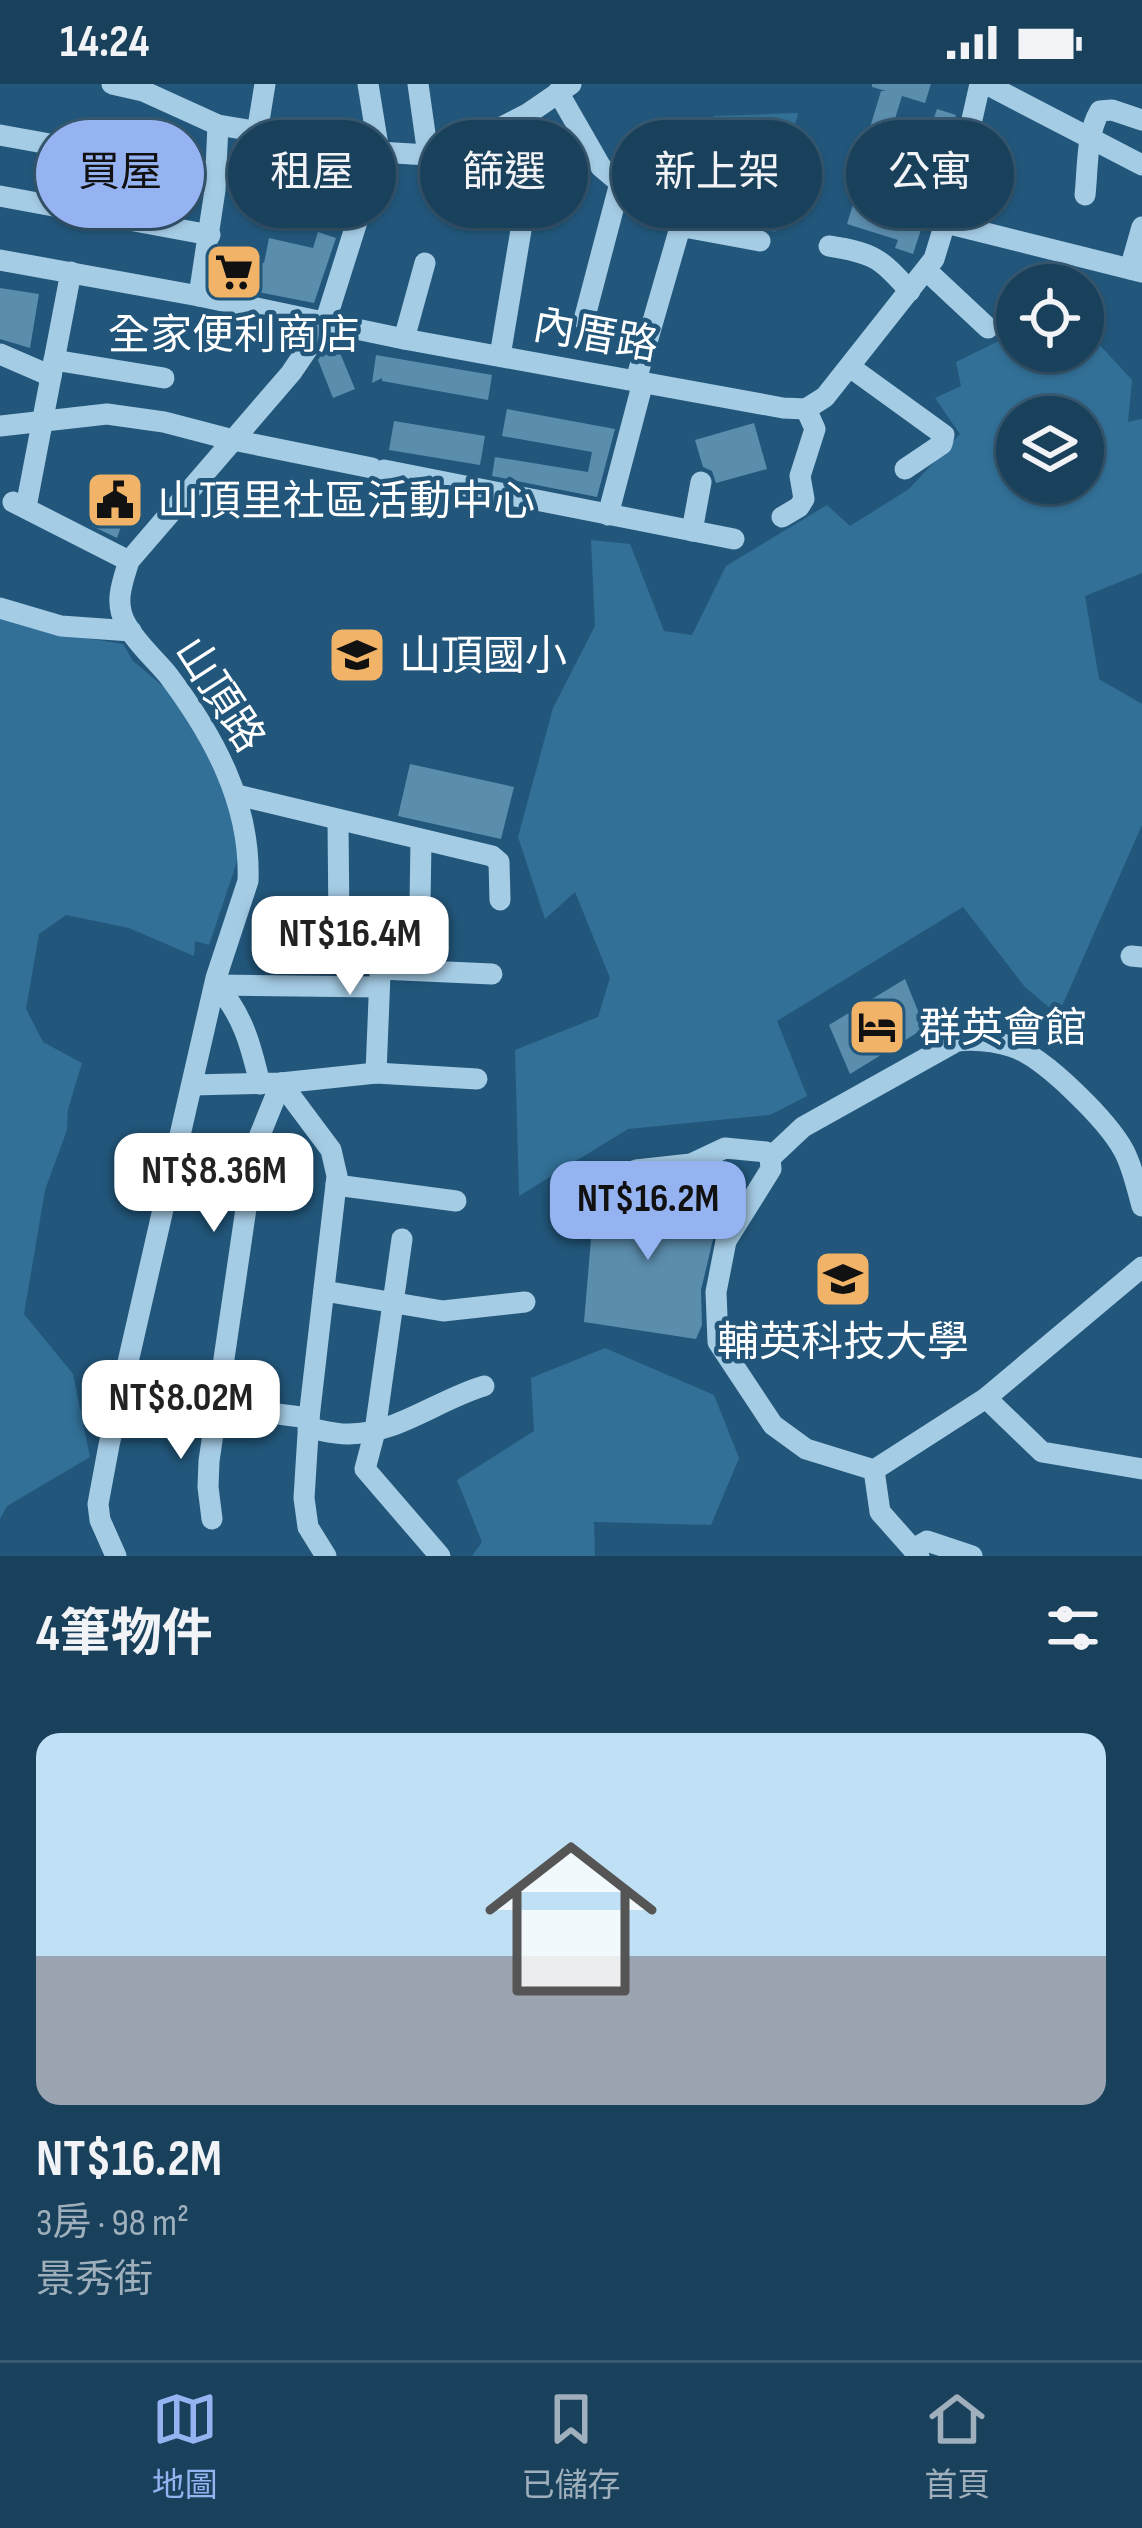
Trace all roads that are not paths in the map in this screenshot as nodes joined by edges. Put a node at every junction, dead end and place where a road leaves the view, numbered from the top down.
1 (112, 84) edge
2 (265, 84) edge
3 (368, 84) edge
4 (418, 84) edge
5 (983, 84) edge
6 (565, 88) edge
7 (529, 113) junction
8 (259, 120) edge
9 (374, 120) edge
10 (423, 120) edge
11 (515, 120) edge
12 (528, 120) edge
13 (973, 120) edge
14 (1142, 120) edge
15 (218, 125) junction
16 (228, 127) edge
17 (0, 135) edge
18 (1091, 138) junction
19 (1142, 165) edge
20 (216, 174) junction
21 (612, 177) edge
22 (1085, 195) dead end
23 (0, 196) edge
24 (612, 214) edge
25 (1142, 227) edge
26 (356, 228) edge
27 (521, 228) edge
28 (677, 228) edge
29 (689, 228) edge
30 (944, 228) edge
31 (966, 228) edge
32 (210, 235) junction
33 (760, 241) dead end
34 (829, 246) dead end
35 (0, 260) edge
36 (425, 263) dead end
37 (1136, 270) edge
38 (927, 271) junction
39 (71, 272) junction
40 (910, 292) junction
41 (199, 296) junction
42 (584, 320) dead end
43 (325, 323) junction
44 (988, 328) dead end
45 (404, 338) junction
46 (0, 354) edge
47 (500, 356) junction
48 (850, 367) junction
49 (53, 368) junction
50 (164, 378) dead end
51 (639, 381) junction
52 (806, 409) junction
53 (43, 422) junction
54 (0, 425) edge
55 (233, 440) junction
56 (905, 469) dead end
57 (701, 482) dead end
58 (608, 514) junction
59 (782, 517) dead end
60 (692, 531) junction
61 (734, 539) dead end
62 (129, 562) junction
63 (0, 608) edge
64 (131, 631) junction
65 (237, 795) junction
66 (338, 821) junction
67 (421, 840) junction
68 (500, 900) dead end
69 (420, 904) dead end
70 (492, 974) dead end
71 (380, 978) junction
72 (216, 985) junction
73 (376, 1073) junction
74 (477, 1079) dead end
75 (271, 1083) junction
76 (192, 1085) junction
77 (770, 1158) junction
78 (636, 1170) dead end
79 (336, 1185) junction
80 (456, 1202) dead end
81 (1142, 1206) edge
82 (402, 1239) dead end
83 (1142, 1267) edge
84 (324, 1291) junction
85 (524, 1302) dead end
86 (393, 1303) junction
87 (484, 1386) dead end
88 (120, 1394) junction
89 (986, 1398) junction
90 (218, 1407) junction
91 (308, 1423) junction
92 (375, 1431) junction
93 (1142, 1469) edge
94 (874, 1470) junction
95 (212, 1519) dead end
96 (916, 1553) edge
97 (116, 1556) edge
98 (326, 1556) edge
99 (440, 1556) edge
100 (972, 1556) edge

1 - 15 street
2 - 8 street
3 - 9 street
4 - 10 street
5 - 13 street
5 - 18 street
6 - 7 street
6 - 21 street
7 - 11 street
7 - 12 street
14 - 18 street
15 - 16 street
15 - 20 street
17 - 20 street
18 - 19 street
18 - 22 street
20 - 32 street
23 - 32 street
24 - 42 street
25 - 37 street
26 - 43 street
27 - 47 street
28 - 51 street
29 - 33 street
30 - 38 street
31 - 37 street
32 - 41 street
34 - 40 street
35 - 39 street, 內厝路
36 - 45 street
38 - 40 street
38 - 44 street
39 - 41 street, 內厝路
39 - 49 street
40 - 48 street
41 - 43 street, 內厝路
43 - 45 street, 內厝路
43 - 55 street
45 - 47 street, 內厝路
46 - 49 street
47 - 51 street, 內厝路
48 - 52 street
48 - 56 street
49 - 50 street
49 - 53 street
51 - 52 street, 內厝路
51 - 58 street
52 - 59 street
53 - 54 street
53 - 55 street
53 - 62 street
55 - 58 street
55 - 62 street
57 - 60 street
58 - 60 street
60 - 61 street
62 - 64 street, 山頂路
63 - 64 street
64 - 65 street, 山頂路
65 - 66 street
65 - 72 street, 山頂路
66 - 67 street
66 - 71 street
67 - 68 street
67 - 69 street
70 - 71 street
71 - 72 street
71 - 73 street
72 - 75 street
72 - 76 street, 山頂路
73 - 74 street
73 - 75 street
75 - 76 street
75 - 79 street
75 - 90 street
76 - 88 street, 山頂路
77 - 78 street
77 - 81 street
77 - 94 street
79 - 80 street
79 - 84 street
82 - 86 street
83 - 89 street
84 - 86 street
84 - 91 street
85 - 86 street
86 - 92 street
87 - 92 street
88 - 90 street
88 - 97 street, 山頂路
89 - 93 street
89 - 94 street
90 - 91 street
90 - 95 street
91 - 92 street
91 - 98 street
92 - 99 street
94 - 96 street
96 - 100 street

